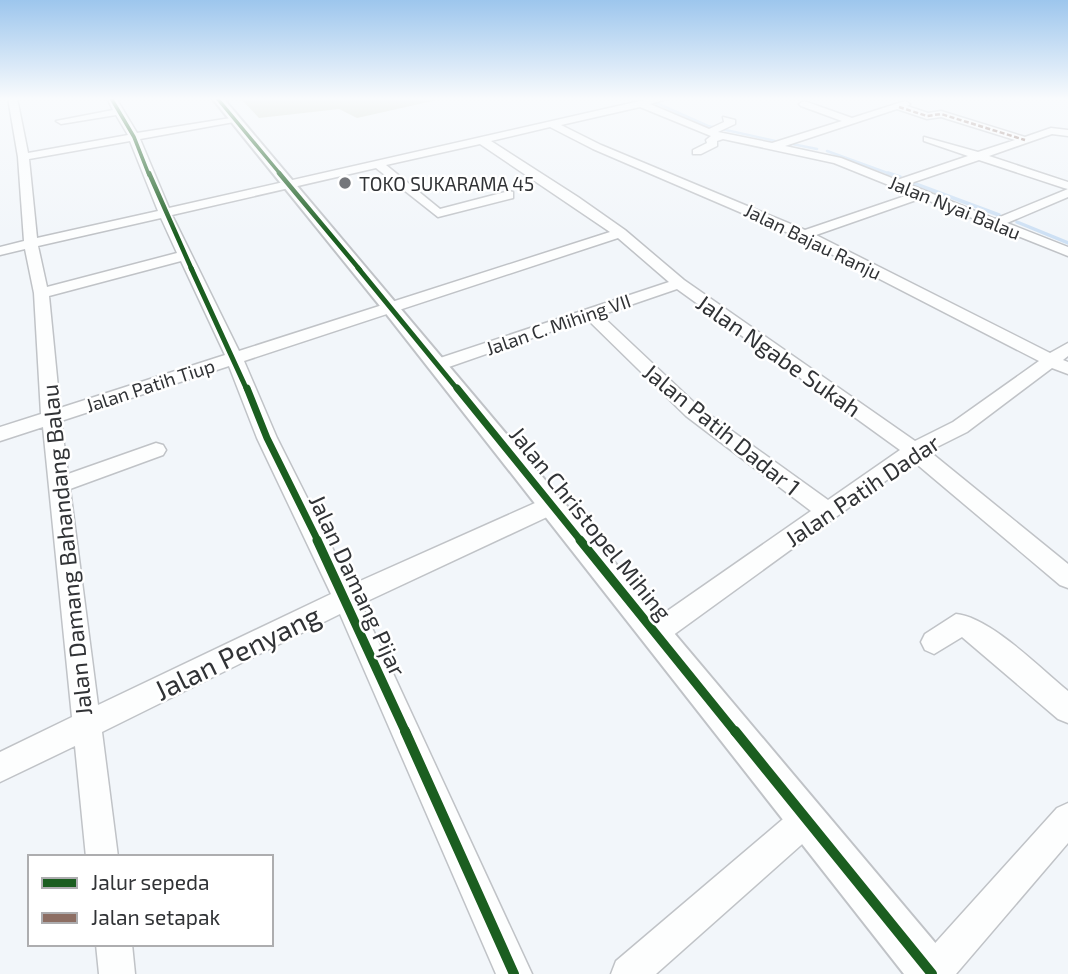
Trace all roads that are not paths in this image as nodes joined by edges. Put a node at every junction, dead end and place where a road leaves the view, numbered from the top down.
1 (21, 143) edge
2 (98, 143) edge
3 (137, 143) edge
4 (254, 143) edge
5 (472, 143) edge
6 (487, 143) edge
7 (591, 143) edge
8 (713, 143) edge
9 (770, 143) edge
10 (782, 143) edge
11 (942, 143) edge
12 (1015, 143) edge
13 (777, 145) junction
14 (696, 152) dead end
15 (980, 156) junction
16 (23, 157) junction
17 (379, 164) junction
18 (902, 183) junction
19 (289, 185) junction
20 (1068, 186) edge
21 (1068, 192) edge
22 (922, 194) junction
23 (509, 195) dead end
24 (165, 213) junction
25 (1001, 221) junction
26 (620, 233) junction
27 (805, 235) junction
28 (31, 243) junction
29 (0, 251) edge
30 (1068, 252) edge
31 (186, 255) junction
32 (679, 284) junction
33 (41, 293) junction
34 (391, 307) junction
35 (590, 313) junction
36 (1068, 348) edge
37 (234, 357) junction
38 (438, 365) junction
39 (1059, 365) edge
40 (51, 418) junction
41 (0, 434) edge
42 (156, 450) dead end
43 (914, 450) junction
44 (59, 485) junction
45 (552, 505) junction
46 (827, 512) junction
47 (1068, 578) edge
48 (346, 599) junction
49 (656, 633) junction
50 (934, 642) dead end
51 (1068, 709) edge
52 (85, 727) junction
53 (0, 767) edge
54 (1068, 818) edge
55 (807, 819) junction
56 (102, 855) edge
57 (114, 946) edge
58 (117, 974) edge
59 (514, 974) edge
60 (629, 974) edge
61 (932, 974) edge

1 - 16 street, Jalan Damang Bahandang Balau
2 - 16 street
3 - 24 street, Jalan Damang Pijar
4 - 19 street, Jalan Christopel Mihing
5 - 17 street
6 - 26 street, Jalan Ngabe Sukah
7 - 27 street, Jalan Bajau Ranju
8 - 14 street
9 - 13 street, Jalan Nyai Balau
10 - 13 street
11 - 15 street
12 - 15 street
13 - 18 street, Jalan Nyai Balau
15 - 18 street
15 - 20 street
16 - 28 street, Jalan Damang Bahandang Balau
17 - 19 street
17 - 23 street
18 - 22 street, Jalan Nyai Balau
19 - 24 street
19 - 34 street, Jalan Christopel Mihing
21 - 25 street
22 - 25 street, Jalan Nyai Balau
22 - 27 street
24 - 28 street
24 - 31 street, Jalan Damang Pijar
25 - 30 street, Jalan Nyai Balau
26 - 32 street, Jalan Ngabe Sukah
26 - 34 street, Jalan Patih Tiup
27 - 39 street, Jalan Bajau Ranju
28 - 29 street
28 - 33 street, Jalan Damang Bahandang Balau
31 - 33 street
31 - 37 street, Jalan Damang Pijar
32 - 35 street, Jalan C. Mihing VII
32 - 43 street, Jalan Ngabe Sukah
33 - 40 street, Jalan Damang Bahandang Balau
34 - 37 street, Jalan Patih Tiup
34 - 38 street, Jalan Christopel Mihing
35 - 38 street, Jalan C. Mihing VII
35 - 46 street, Jalan Patih Dadar 1
36 - 39 street, Jalan Patih Dadar
37 - 40 street, Jalan Patih Tiup
37 - 48 street, Jalan Damang Pijar
38 - 45 street, Jalan Christopel Mihing
39 - 43 street, Jalan Patih Dadar
40 - 41 street, Jalan Patih Tiup
40 - 44 street, Jalan Damang Bahandang Balau
42 - 44 street
43 - 46 street, Jalan Patih Dadar
43 - 47 street, Jalan Ngabe Sukah
44 - 52 street, Jalan Damang Bahandang Balau
45 - 48 street, Jalan Penyang
45 - 49 street, Jalan Christopel Mihing
46 - 49 street, Jalan Patih Dadar
48 - 52 street, Jalan Penyang
48 - 59 street, Jalan Damang Pijar
49 - 55 street, Jalan Christopel Mihing
50 - 51 street
52 - 53 street, Jalan Penyang
52 - 56 street, Jalan Damang Bahandang Balau
54 - 61 street
55 - 60 street
55 - 61 street, Jalan Christopel Mihing
57 - 58 street

